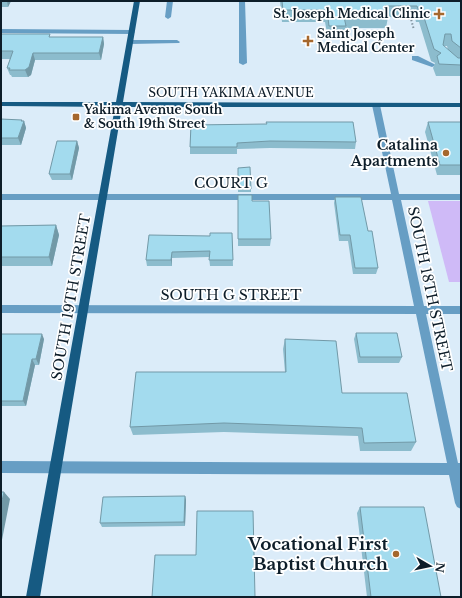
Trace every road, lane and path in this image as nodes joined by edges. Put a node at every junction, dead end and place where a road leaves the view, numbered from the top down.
1 (137, 1) edge
2 (170, 1) edge
3 (242, 1) edge
4 (401, 14) edge
5 (168, 17) dead end
6 (414, 30) dead end
7 (1, 31) edge
8 (132, 32) junction
9 (130, 42) junction
10 (177, 42) dead end
11 (414, 58) dead end
12 (243, 63) dead end
13 (432, 65) dead end
14 (1, 104) edge
15 (120, 104) junction
16 (376, 105) junction
17 (461, 105) edge
18 (1, 197) edge
19 (396, 197) junction
20 (461, 197) edge
21 (103, 198) junction
22 (1, 309) edge
23 (84, 309) junction
24 (421, 310) junction
25 (461, 310) edge
26 (1, 467) edge
27 (56, 467) junction
28 (457, 469) edge
29 (461, 503) edge
30 (33, 597) edge

1 - 8 main road, SOUTH 19TH STREET
2 - 5 street
3 - 12 street
4 - 6 path
7 - 8 street
8 - 9 main road, SOUTH 19TH STREET
9 - 10 street
9 - 15 main road, SOUTH 19TH STREET
11 - 13 street
14 - 15 main road, SOUTH YAKIMA AVENUE
15 - 16 main road, SOUTH YAKIMA AVENUE
15 - 21 main road, SOUTH 19TH STREET
16 - 17 main road, SOUTH YAKIMA AVENUE
16 - 19 street, SOUTH 18TH STREET
18 - 21 street, COURT G
19 - 20 street, COURT G
19 - 21 street, COURT G
19 - 24 street, SOUTH 18TH STREET
21 - 23 main road, SOUTH 19TH STREET
22 - 23 street, SOUTH G STREET
23 - 24 street, SOUTH G STREET
23 - 27 main road, SOUTH 19TH STREET
24 - 25 street, SOUTH G STREET
24 - 28 street, SOUTH 18TH STREET
26 - 27 street
27 - 28 street
27 - 30 main road, SOUTH 19TH STREET
28 - 29 street, SOUTH 18TH STREET

